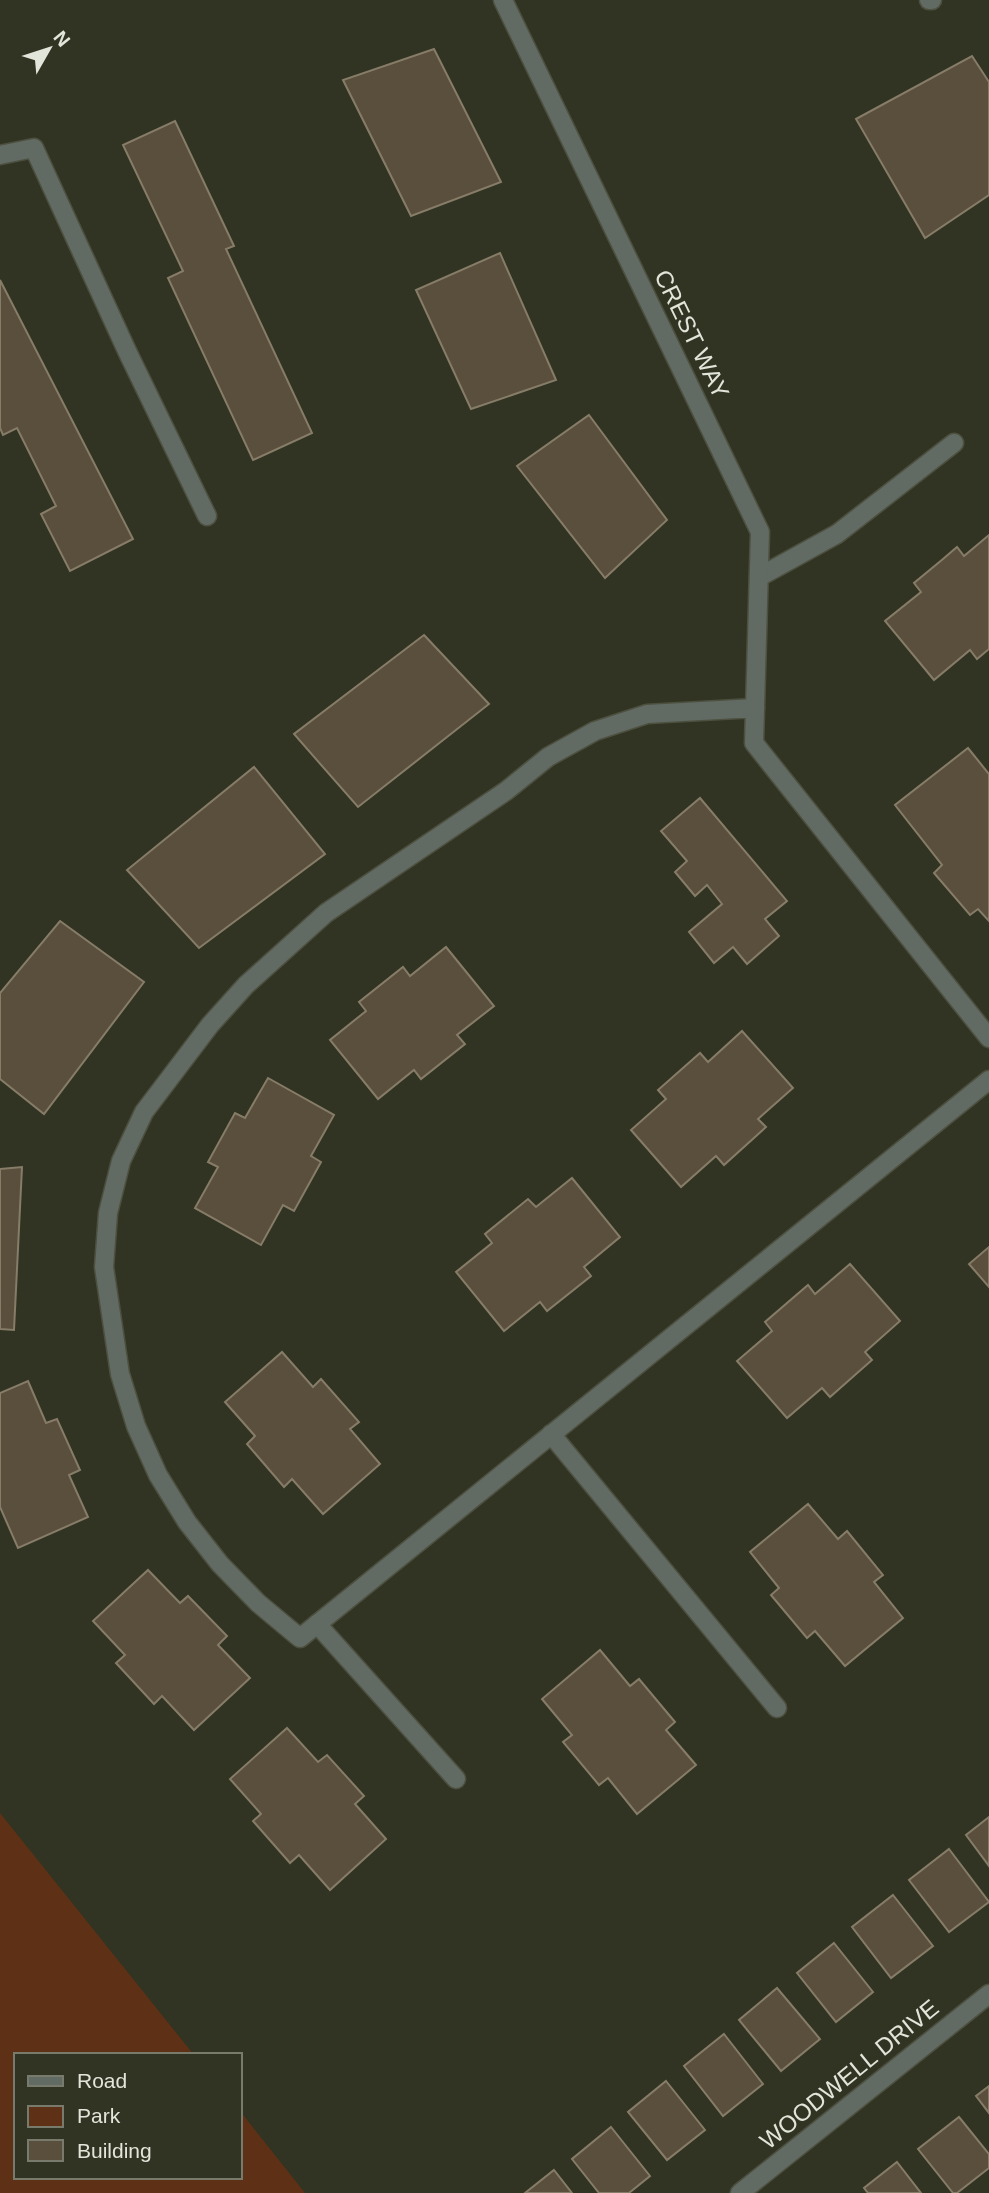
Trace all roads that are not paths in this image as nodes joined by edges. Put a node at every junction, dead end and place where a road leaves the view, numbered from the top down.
1 (503, 0) edge
2 (1, 153) edge
3 (954, 443) dead end
4 (207, 516) dead end
5 (759, 577) junction
6 (755, 708) junction
7 (989, 1038) edge
8 (989, 1080) edge
9 (551, 1434) junction
10 (317, 1624) junction
11 (777, 1708) dead end
12 (456, 1779) dead end
13 (989, 1994) edge
14 (740, 2193) edge

1 - 5 street, CREST WAY
2 - 4 street
3 - 5 street
5 - 6 street, CREST WAY
6 - 7 street, CREST WAY
6 - 10 street
8 - 9 street
9 - 10 street
9 - 11 street
10 - 12 street
13 - 14 street, WOODWELL DRIVE

